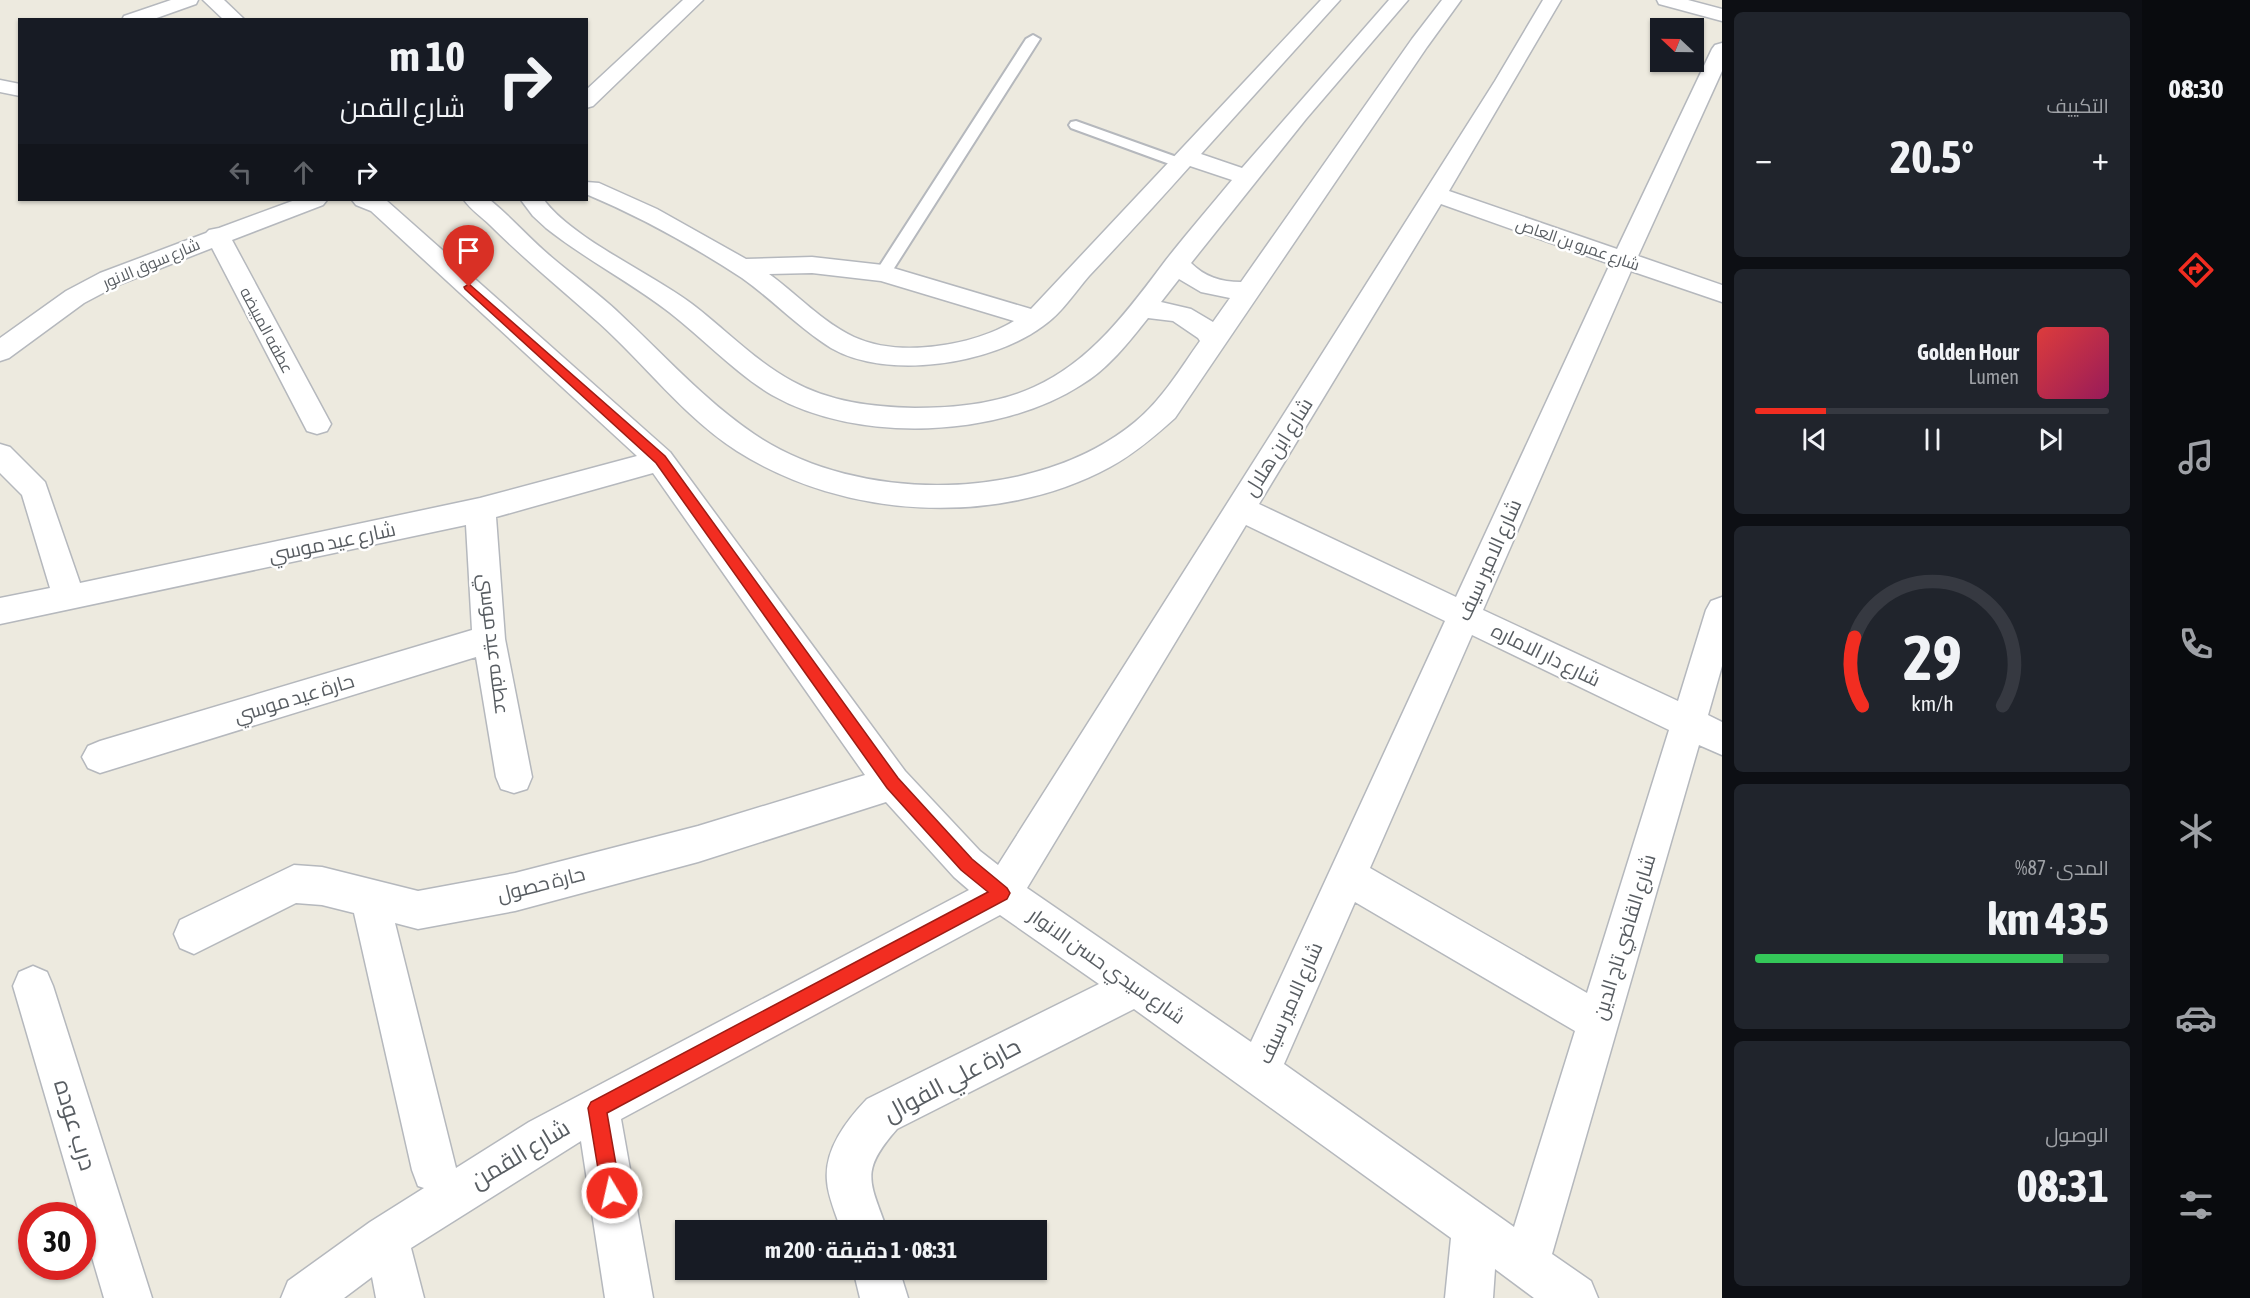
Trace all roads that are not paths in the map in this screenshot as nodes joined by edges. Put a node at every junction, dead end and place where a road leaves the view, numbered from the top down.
1 (189, 0) edge
2 (212, 0) edge
3 (694, 0) edge
4 (1331, 0) edge
5 (1399, 0) edge
6 (1452, 0) edge
7 (1552, 0) edge
8 (1666, 0) edge
9 (1722, 15) edge
10 (137, 18) edge
11 (234, 18) edge
12 (1033, 39) dead end
13 (1722, 49) edge
14 (0, 86) edge
15 (18, 90) edge
16 (588, 100) edge
17 (1076, 125) dead end
18 (1183, 160) junction
19 (1246, 177) junction
20 (591, 188) dead end
21 (1435, 194) junction
22 (312, 201) edge
23 (366, 201) edge
24 (477, 201) edge
25 (535, 205) edge
26 (503, 227) junction
27 (217, 235) junction
28 (1624, 260) junction
29 (1177, 263) junction
30 (741, 267) junction
31 (883, 273) junction
32 (1250, 290) junction
33 (1722, 294) edge
34 (1140, 310) junction
35 (1036, 319) junction
36 (1214, 341) junction
37 (0, 352) edge
38 (317, 424) dead end
39 (0, 455) edge
40 (660, 460) junction
41 (1241, 509) junction
42 (480, 510) junction
43 (69, 598) junction
44 (1722, 610) edge
45 (0, 611) edge
46 (1464, 616) junction
47 (489, 639) junction
48 (1705, 731) edge
49 (100, 757) dead end
50 (513, 777) dead end
51 (892, 783) junction
52 (1347, 876) junction
53 (1002, 893) junction
54 (370, 898) junction
55 (194, 934) dead end
56 (33, 986) dead end
57 (1136, 987) junction
58 (1599, 1022) junction
59 (1259, 1072) junction
60 (597, 1108) junction
61 (434, 1170) dead end
62 (861, 1220) edge
63 (1475, 1228) junction
64 (386, 1238) junction
65 (1526, 1265) junction
66 (879, 1280) edge
67 (128, 1298) edge
68 (305, 1298) edge
69 (400, 1298) edge
70 (629, 1298) edge
71 (884, 1298) edge
72 (1469, 1298) edge
73 (1574, 1298) edge

1 - 10 street
2 - 11 street
3 - 16 street
4 - 18 street
5 - 19 street
6 - 32 street
7 - 21 street, شارع ابن هلال
8 - 9 street
12 - 31 lane
13 - 28 street, شارع الامير سيف
14 - 15 street
17 - 18 lane
18 - 19 street
18 - 35 street
19 - 29 street
20 - 30 street
21 - 28 street, شارع عمرو بن العاص
21 - 41 street, شارع ابن هلال
22 - 27 street, شارع سوق الانور
23 - 40 street, شارع سيدي حسن الانوار
24 - 26 street
25 - 26 street
25 - 34 street
26 - 36 street
27 - 37 street, شارع سوق الانور
27 - 38 street, عطفه المبيضه
28 - 33 street, شارع عمرو بن العاص
28 - 46 street, شارع الامير سيف
29 - 32 street
29 - 34 street
30 - 31 street
30 - 35 street
31 - 35 street
32 - 36 street
34 - 36 street
39 - 43 street
40 - 42 street, شارع عيد موسي
40 - 51 street, شارع سيدي حسن الانوار
41 - 46 street, شارع دار الاماره
41 - 53 street, شارع ابن هلال
42 - 43 street, شارع عيد موسي
42 - 47 street, عطفه عيد موسي
43 - 45 street, شارع عيد موسي
44 - 48 street, شارع القاضي تاج الدين
46 - 48 street, شارع دار الاماره
46 - 52 street, شارع الامير سيف
47 - 49 street, حارة عيد موسي
47 - 50 street, عطفه عيد موسي
48 - 58 street, شارع القاضي تاج الدين
51 - 53 street, شارع سيدي حسن الانوار
51 - 54 street, حارة حصول
52 - 58 street
52 - 59 street, شارع الامير سيف
53 - 57 street, شارع سيدي حسن الانوار
53 - 60 street, شارع القمن
54 - 55 street, حارة حصول
54 - 61 street
56 - 67 street, درب عوده
57 - 59 street, شارع سيدي حسن الانوار
57 - 62 street, حارة علي الفوال
58 - 65 street, شارع القاضي تاج الدين
59 - 63 street, شارع سيدي حسن الانوار
60 - 64 street, شارع القمن
60 - 70 street
63 - 65 street, شارع سيدي حسن الانوار
63 - 72 street
64 - 68 street, شارع القمن
64 - 69 street
65 - 73 street, شارع سيدي حسن الانوار
66 - 71 street

